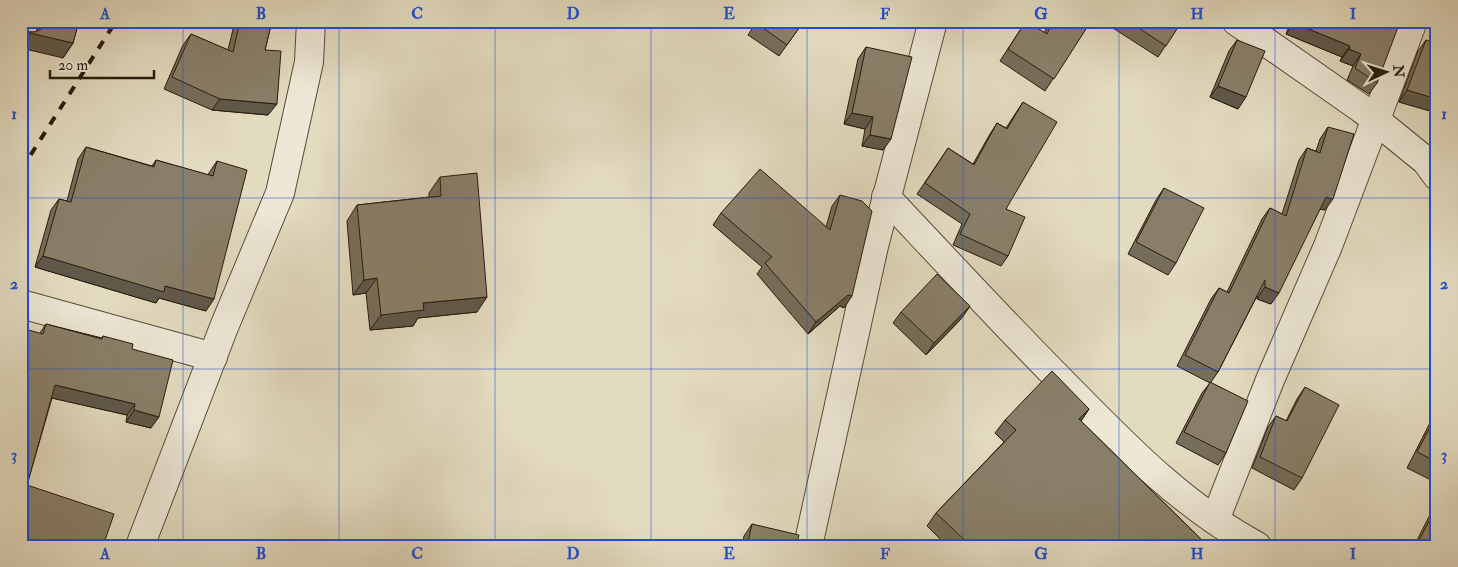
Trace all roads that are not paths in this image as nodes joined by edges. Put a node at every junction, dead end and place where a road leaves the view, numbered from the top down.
1 (24, 21) edge
2 (311, 21) edge
3 (933, 21) edge
4 (1236, 21) edge
5 (1413, 21) edge
6 (21, 32) edge
7 (1375, 119) junction
8 (1437, 176) edge
9 (886, 197) junction
10 (21, 304) edge
11 (213, 357) junction
12 (1215, 520) junction
13 (140, 546) edge
14 (808, 546) edge
15 (1258, 546) edge

1 - 6 street
2 - 11 street
3 - 9 street
4 - 7 street
5 - 7 street
7 - 8 street
7 - 12 street
9 - 12 street
9 - 14 street
10 - 11 street
11 - 13 street
12 - 15 street

